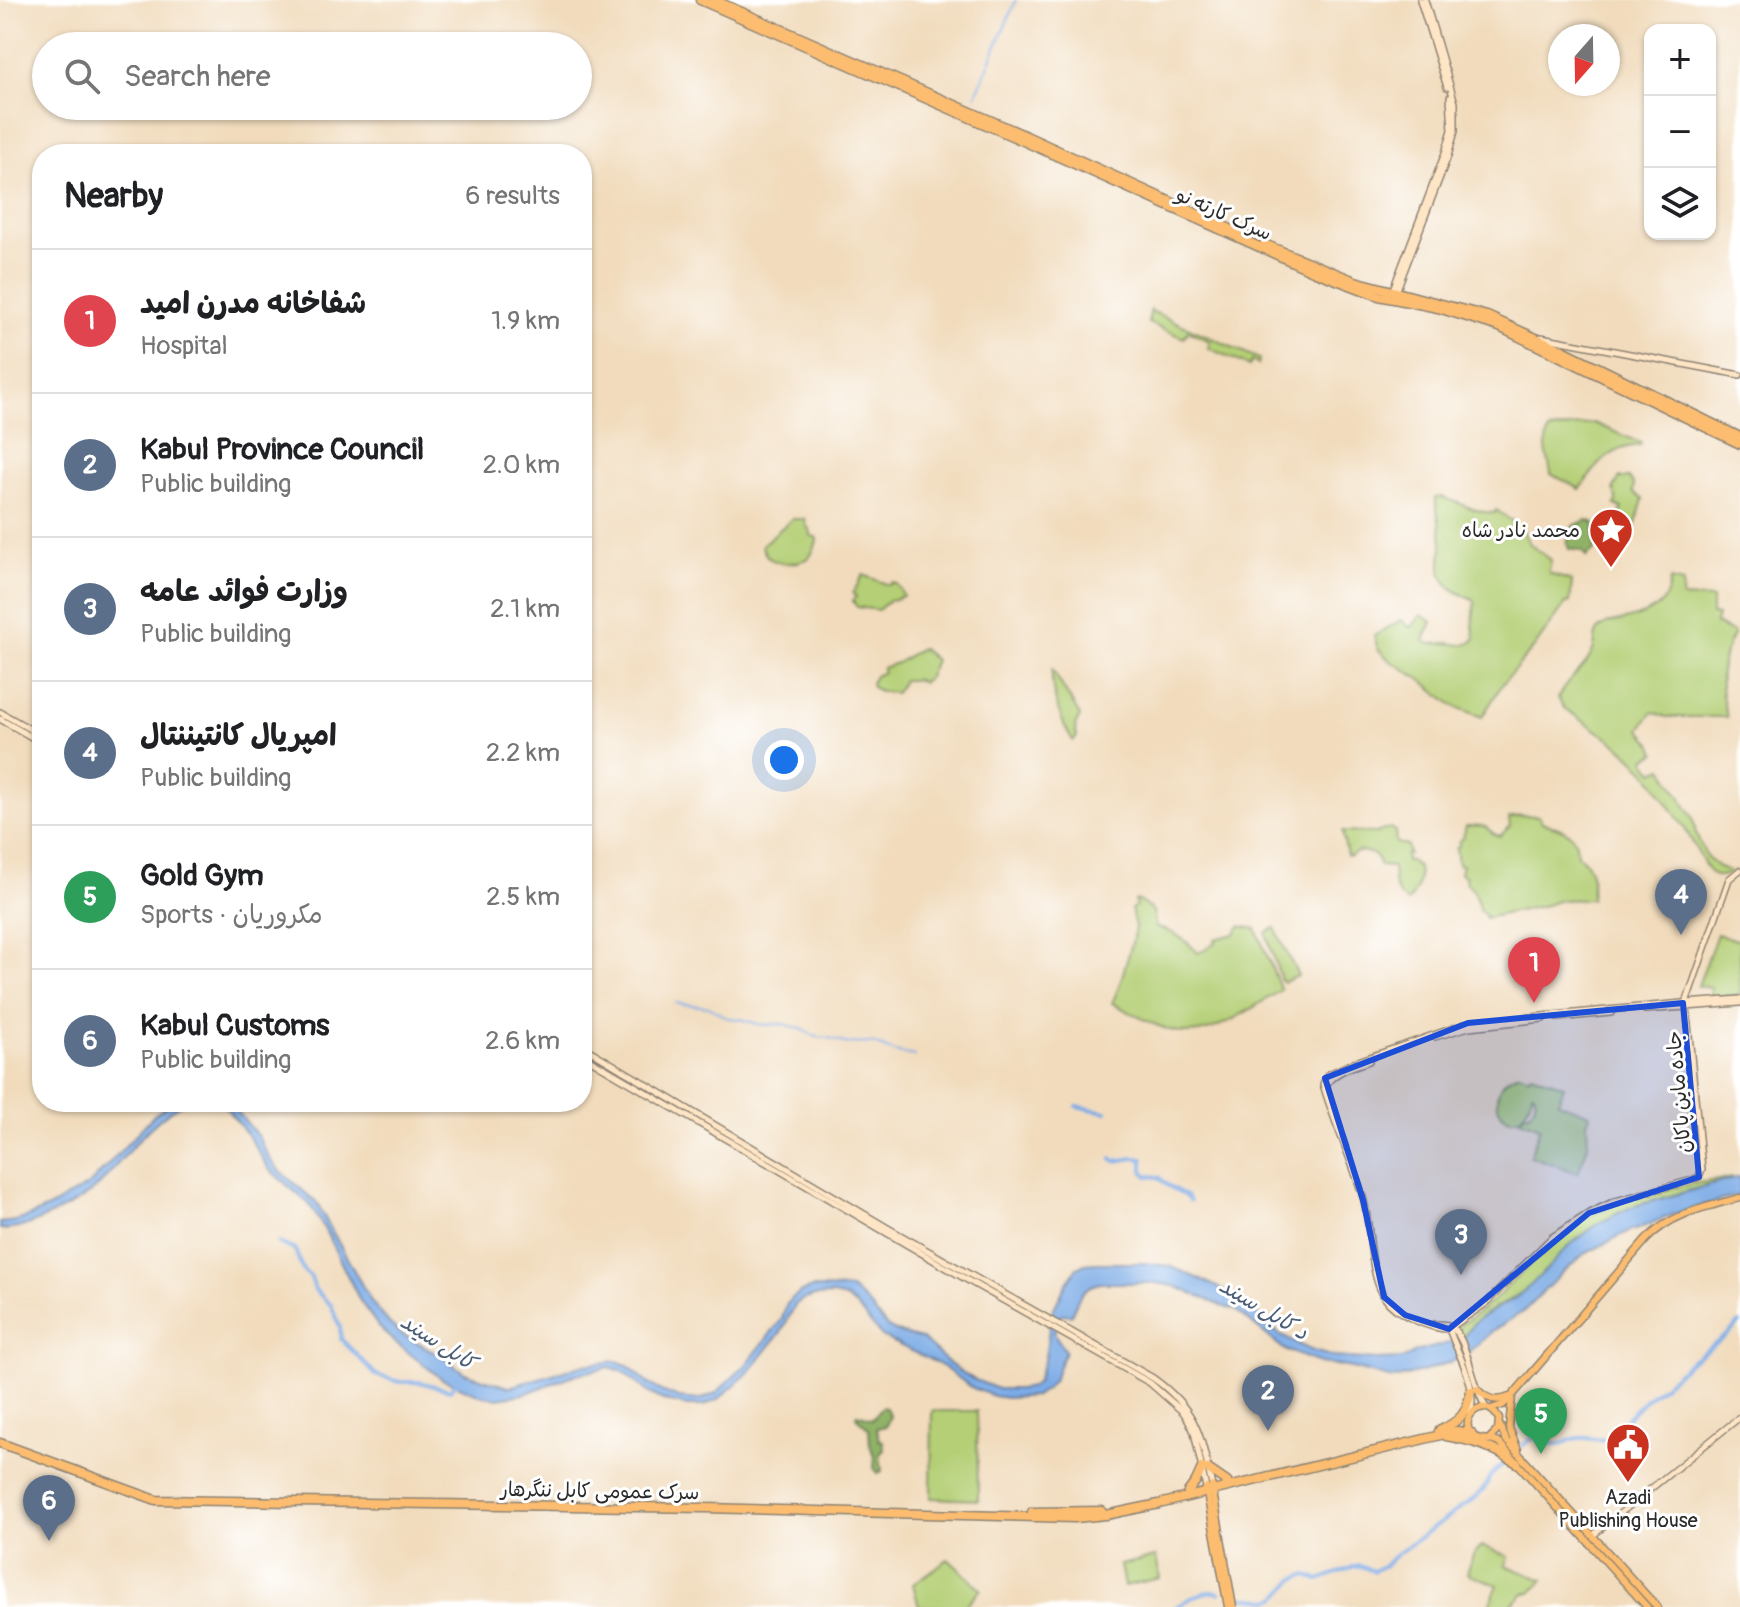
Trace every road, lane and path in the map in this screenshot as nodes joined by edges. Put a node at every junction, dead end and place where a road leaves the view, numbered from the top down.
1 (700, 0) edge
2 (714, 0) edge
3 (1423, 0) edge
4 (1150, 195) junction
5 (1173, 206) junction
6 (1315, 266) junction
7 (1342, 279) junction
8 (1394, 293) junction
9 (1527, 334) junction
10 (1545, 346) junction
11 (1740, 375) edge
12 (1740, 437) edge
13 (1740, 444) edge
14 (0, 712) edge
15 (0, 719) edge
16 (32, 730) edge
17 (32, 737) edge
18 (1740, 870) edge
19 (1740, 1001) edge
20 (1685, 1005) junction
21 (592, 1052) edge
22 (592, 1061) edge
23 (1740, 1198) edge
24 (1049, 1322) junction
25 (1450, 1327) junction
26 (1456, 1338) junction
27 (1474, 1390) junction
28 (1512, 1396) junction
29 (1489, 1408) junction
30 (1740, 1417) edge
31 (1469, 1419) junction
32 (1500, 1424) junction
33 (1440, 1433) junction
34 (1471, 1433) junction
35 (1489, 1439) junction
36 (0, 1440) edge
37 (1520, 1460) junction
38 (1205, 1468) junction
39 (1227, 1482) junction
40 (1210, 1489) junction
41 (1188, 1492) junction
42 (1592, 1536) junction
43 (1231, 1607) edge
44 (1647, 1607) edge
45 (1657, 1607) edge

1 - 4 highway, سرک کارته نو
2 - 4 highway, سرک کارته نو
3 - 8 main road
4 - 5 highway, سرک کارته نو
5 - 6 highway, سرک کارته نو
5 - 6 highway, سرک کارته نو
6 - 7 highway, سرک کارته نو
7 - 8 highway, سرک کارته نو
7 - 10 highway, سرک کارته نو
8 - 9 highway, سرک کارته نو
9 - 10 highway, سرک کارته نو
9 - 11 main road
10 - 12 highway, سرک کارته نو
10 - 13 highway, سرک کارته نو
14 - 16 main road
15 - 17 main road
18 - 20 main road, جاده ماین پاکان
19 - 20 main road
20 - 25 main road
20 - 25 main road, جاده ماین پاکان
20 - 25 main road
21 - 24 main road
22 - 24 main road
23 - 28 main road
24 - 38 main road
25 - 26 main road
26 - 27 main road
26 - 27 main road
27 - 28 main road
27 - 29 main road
27 - 31 main road
27 - 33 highway
28 - 29 main road
28 - 32 main road
28 - 37 main road
29 - 31 main road
29 - 32 main road
30 - 42 main road
31 - 33 highway
31 - 34 main road
32 - 35 main road
32 - 37 main road
33 - 34 highway
33 - 37 highway
33 - 39 highway
33 - 40 highway
34 - 35 main road
35 - 37 main road
36 - 40 highway, سرک عمومی کابل ننگرهار
36 - 41 highway, سرک عمومی کابل ننگرهار
37 - 42 main road
37 - 44 main road
38 - 39 highway
38 - 40 main road
38 - 41 highway
39 - 40 highway
40 - 41 highway, سرک عمومی کابل ننگرهار
40 - 43 main road
42 - 45 main road

